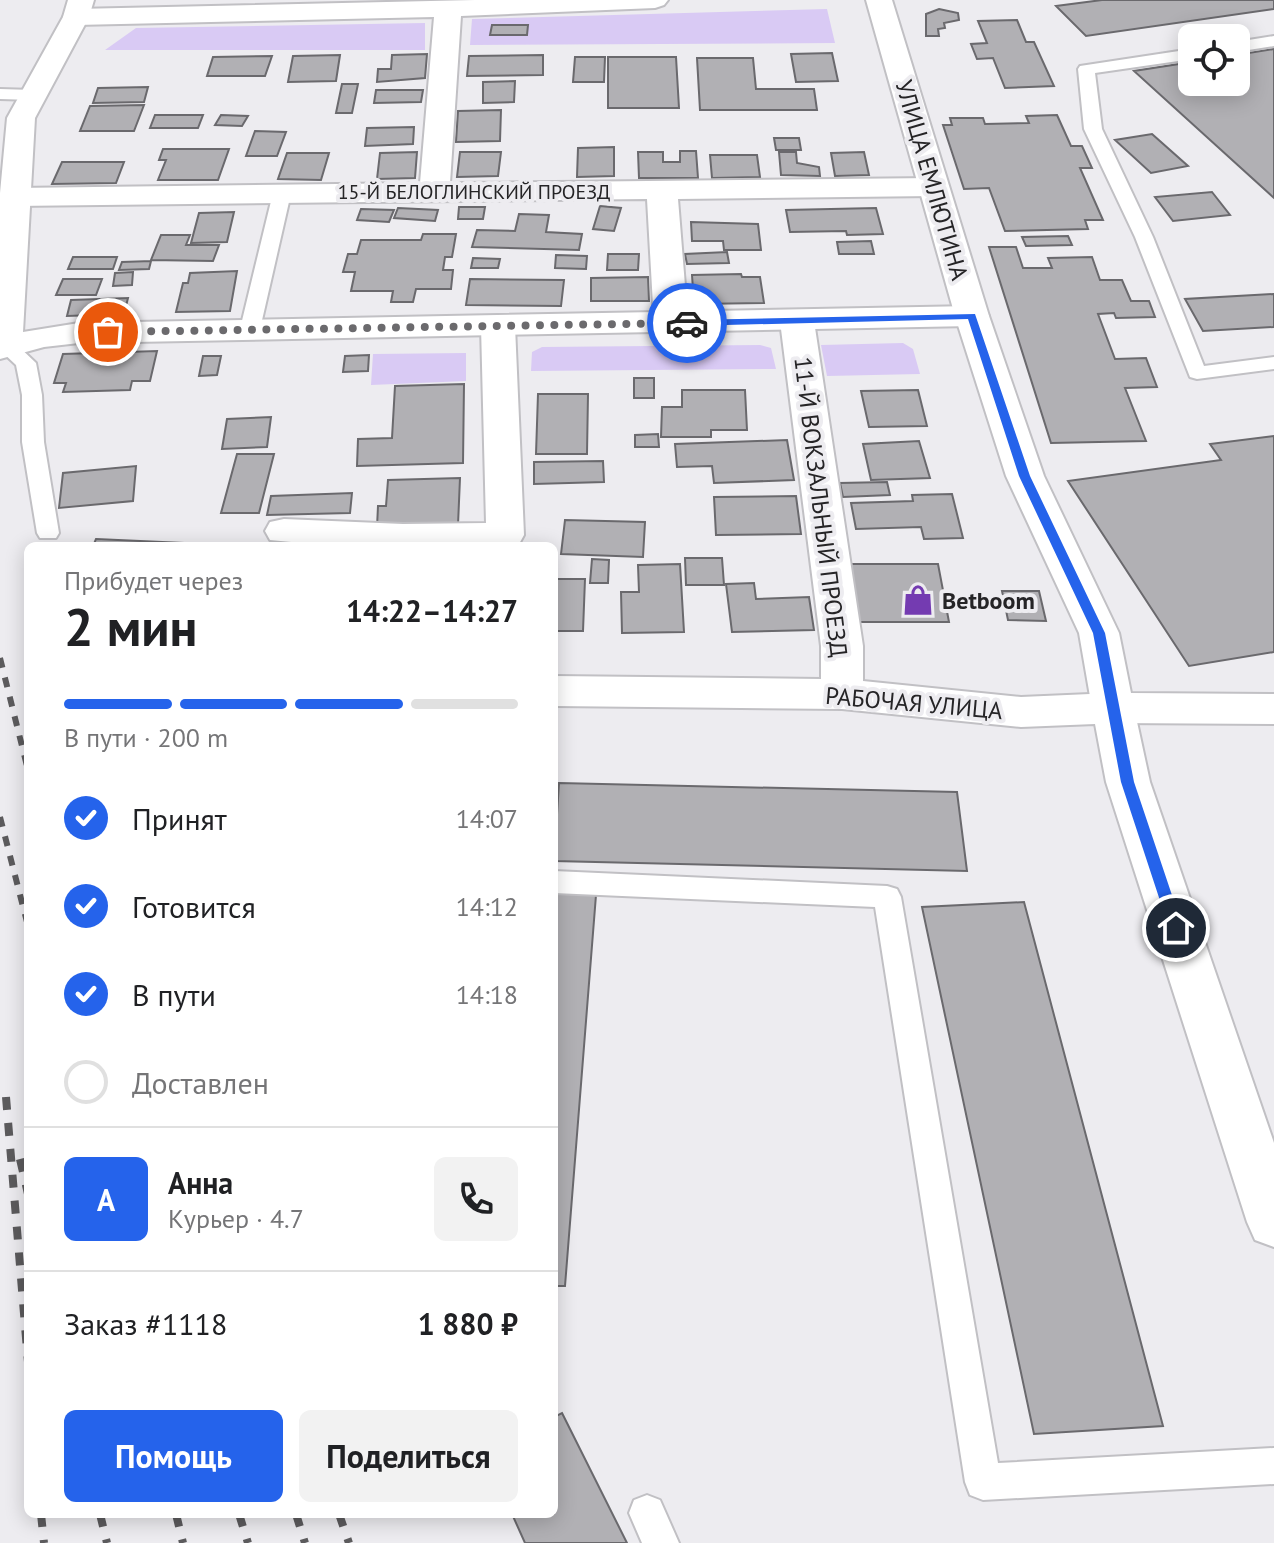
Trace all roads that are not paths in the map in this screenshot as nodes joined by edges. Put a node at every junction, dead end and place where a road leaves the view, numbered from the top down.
1 (655, 0) edge
2 (879, 0) edge
3 (78, 8) edge
4 (448, 9) junction
5 (1274, 41) edge
6 (1250, 45) edge
7 (1178, 56) edge
8 (0, 94) edge
9 (33, 95) junction
10 (934, 187) junction
11 (662, 190) junction
12 (434, 192) junction
13 (282, 193) junction
14 (14, 197) junction
15 (972, 316) junction
16 (797, 321) junction
17 (671, 323) junction
18 (498, 326) junction
19 (250, 329) junction
20 (4, 348) edge
21 (1274, 363) edge
22 (284, 531) dead end
23 (48, 533) dead end
24 (558, 691) edge
25 (842, 694) junction
26 (1113, 708) junction
27 (1274, 709) edge
28 (558, 882) edge
29 (1274, 1222) edge
30 (1274, 1466) edge

1 - 4 street
2 - 10 street, УЛИЦА ЕМЛЮТИНА
3 - 4 street
3 - 9 street
4 - 12 street
5 - 6 lane
7 - 21 lane
8 - 9 lane
9 - 14 street
10 - 11 street, 15-Й БЕЛОГЛИНСКИЙ ПРОЕЗД
10 - 15 street, УЛИЦА ЕМЛЮТИНА
11 - 12 street, 15-Й БЕЛОГЛИНСКИЙ ПРОЕЗД
11 - 17 street
12 - 13 street, 15-Й БЕЛОГЛИНСКИЙ ПРОЕЗД
13 - 14 street, 15-Й БЕЛОГЛИНСКИЙ ПРОЕЗД
13 - 19 lane
14 - 20 street
15 - 16 street
15 - 26 street, УЛИЦА ЕМЛЮТИНА
16 - 17 street
16 - 25 street, 11-Й ВОКЗАЛЬНЫЙ ПРОЕЗД
17 - 18 street
18 - 19 street
18 - 22 street
19 - 20 street
20 - 23 lane
24 - 25 street, РАБОЧАЯ УЛИЦА
25 - 26 street, РАБОЧАЯ УЛИЦА
26 - 27 street, РАБОЧАЯ УЛИЦА
26 - 29 street, УЛИЦА ЕМЛЮТИНА
28 - 30 lane

